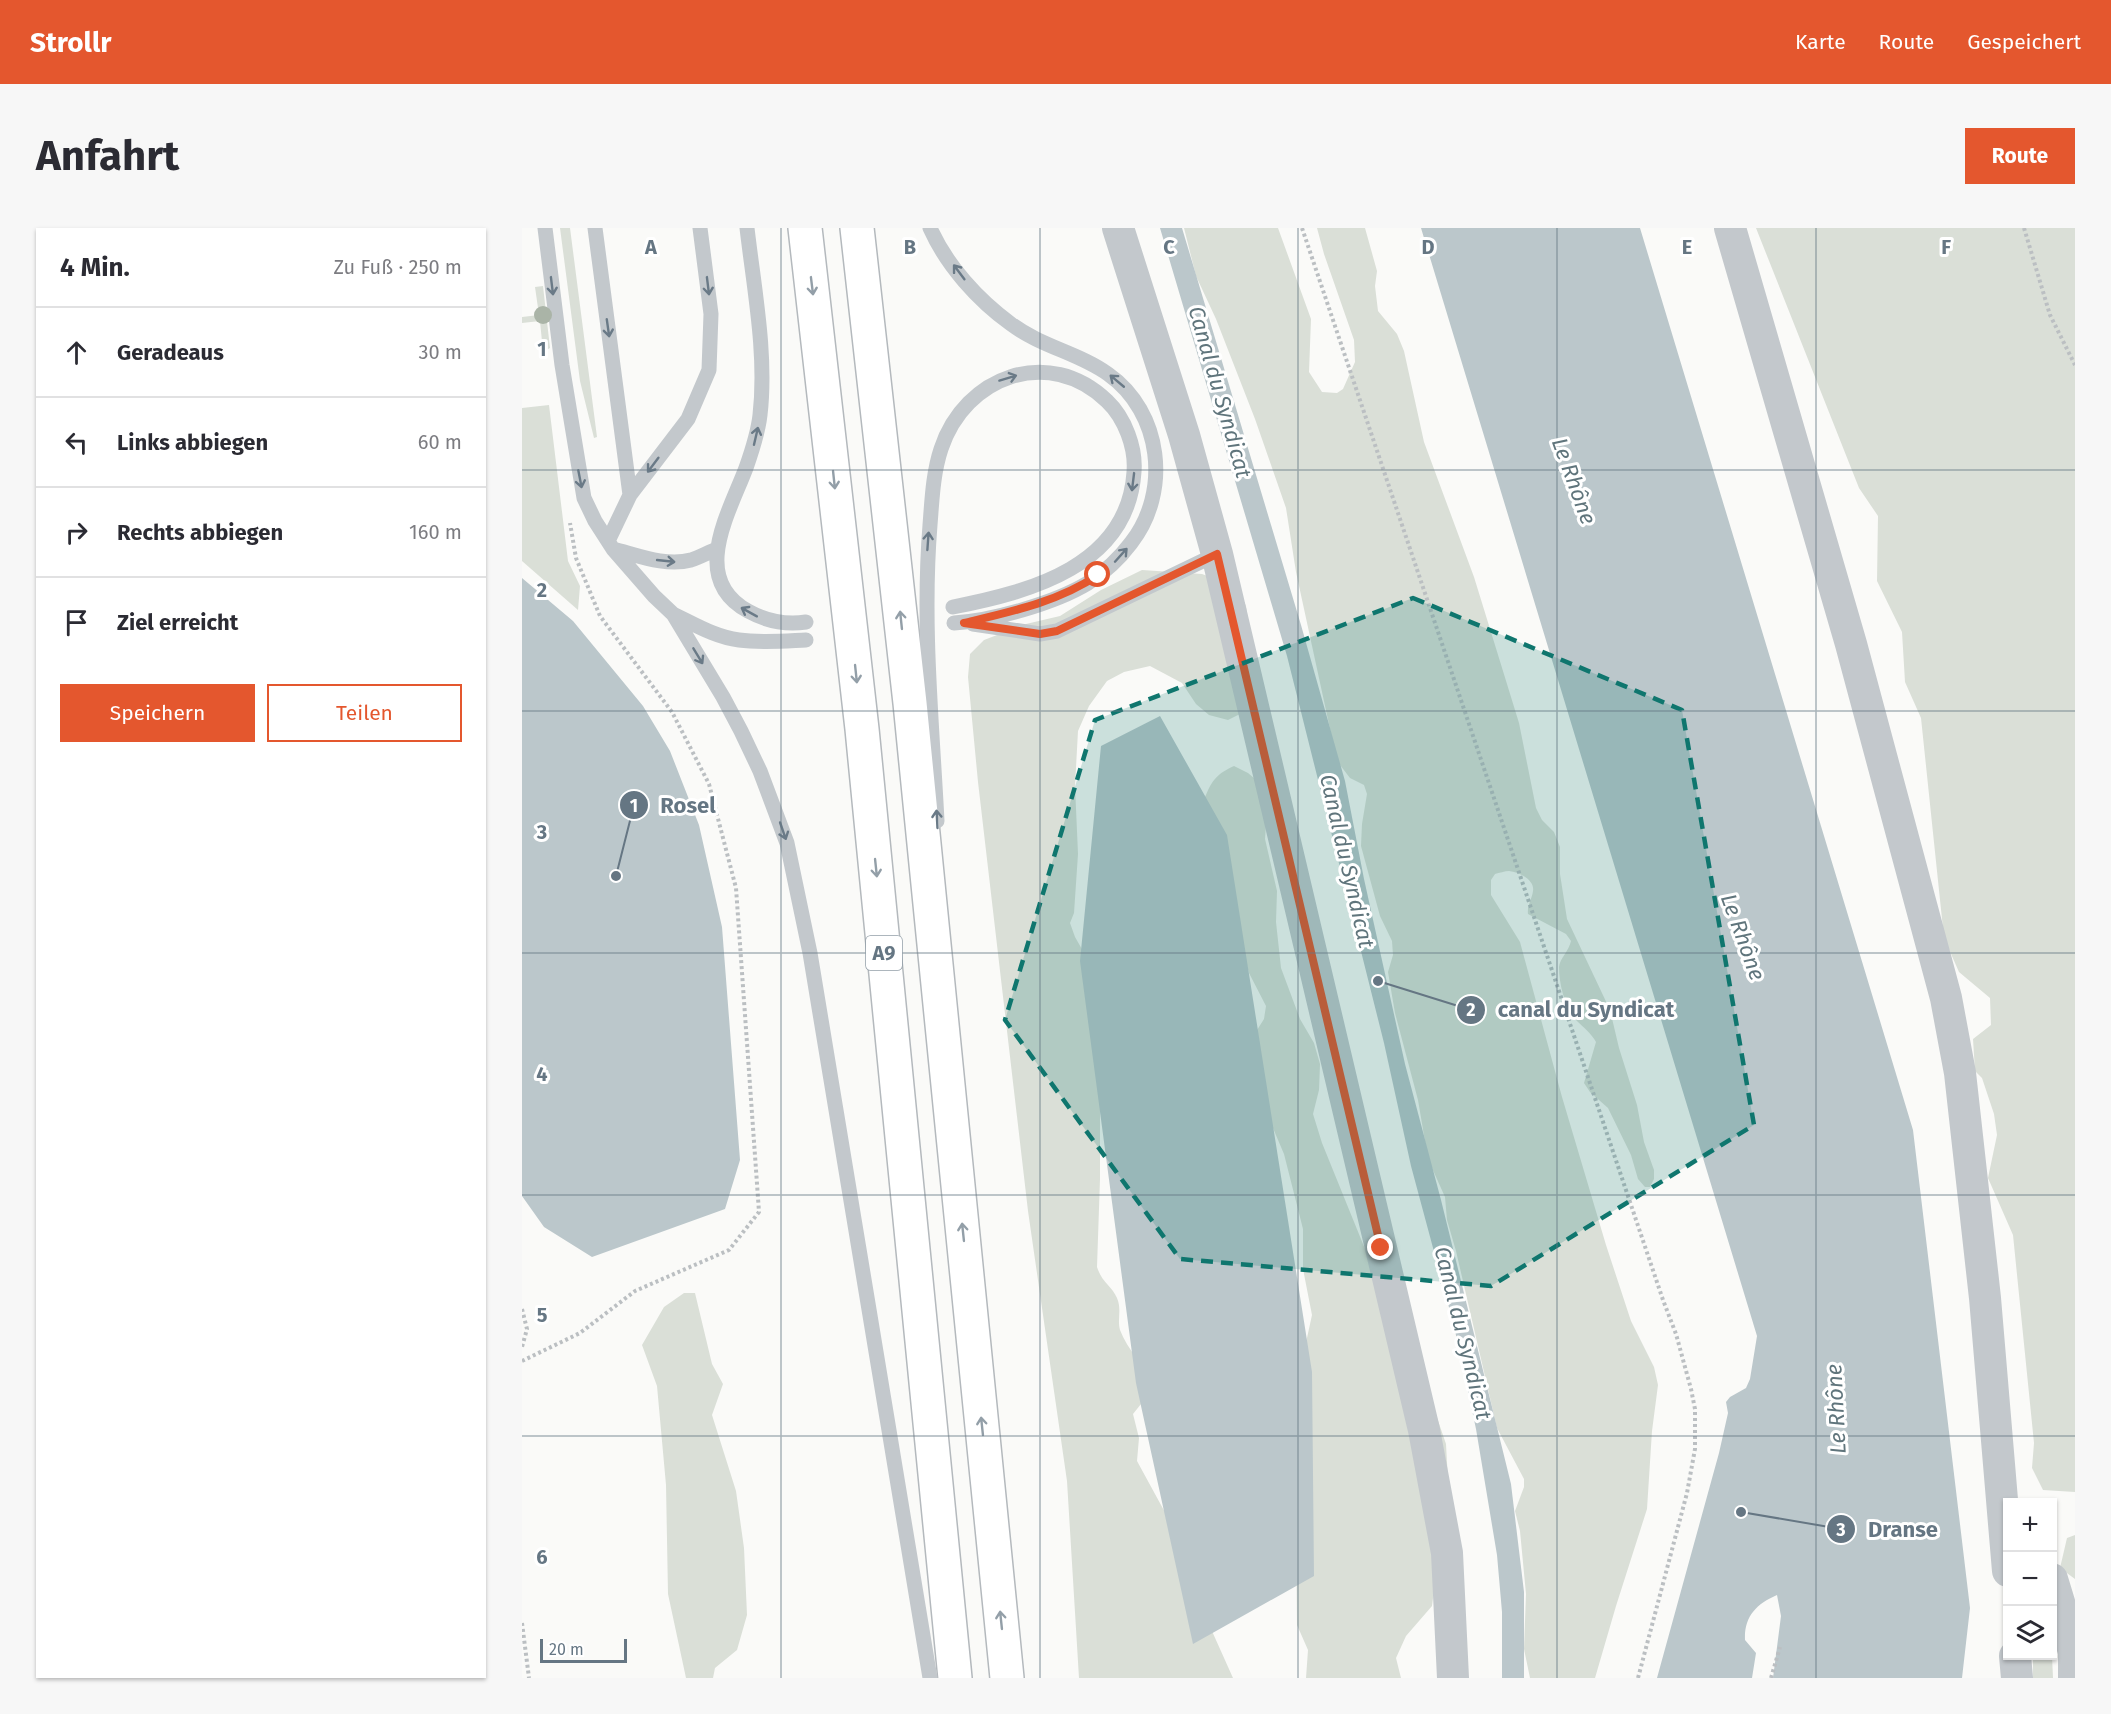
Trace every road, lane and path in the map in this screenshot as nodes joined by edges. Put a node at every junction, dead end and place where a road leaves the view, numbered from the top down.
1 (545, 228) edge
2 (595, 228) edge
3 (700, 228) edge
4 (747, 228) edge
5 (805, 228) edge
6 (857, 228) edge
7 (930, 228) edge
8 (1118, 228) edge
9 (1302, 228) edge
10 (1730, 228) edge
11 (2024, 228) edge
12 (2075, 365) edge
13 (630, 495) junction
14 (568, 514) dead end
15 (610, 545) junction
16 (717, 549) junction
17 (1217, 554) junction
18 (953, 607) dead end
19 (673, 614) junction
20 (806, 622) dead end
21 (806, 640) dead end
22 (953, 1130) junction
23 (522, 1309) edge
24 (522, 1347) edge
25 (522, 1361) edge
26 (2003, 1503) edge
27 (2057, 1596) edge
28 (522, 1623) edge
29 (1780, 1647) dead end
30 (2015, 1660) edge
31 (530, 1678) edge
32 (930, 1678) edge
33 (955, 1678) edge
34 (1006, 1678) edge
35 (1453, 1678) edge
36 (1638, 1678) edge
37 (1771, 1678) edge
38 (2017, 1678) edge
39 (2074, 1678) edge

1 -> 15 lane
2 -> 13 lane
3 -> 13 lane
16 -> 4 lane
5 -> 33 highway, A9
22 -> 6 highway
17 -> 7 lane
8 - 17 street
9 - 36 path
10 - 26 street
11 - 12 path
13 - 15 lane
14 - 25 path
15 -> 16 lane
15 - 19 lane
20 -> 16 lane
17 - 35 street
22 -> 18 lane
19 - 21 lane
19 -> 32 lane
34 -> 22 highway
23 - 24 path
27 - 39 street
28 - 31 path
29 - 37 path
30 - 38 street

